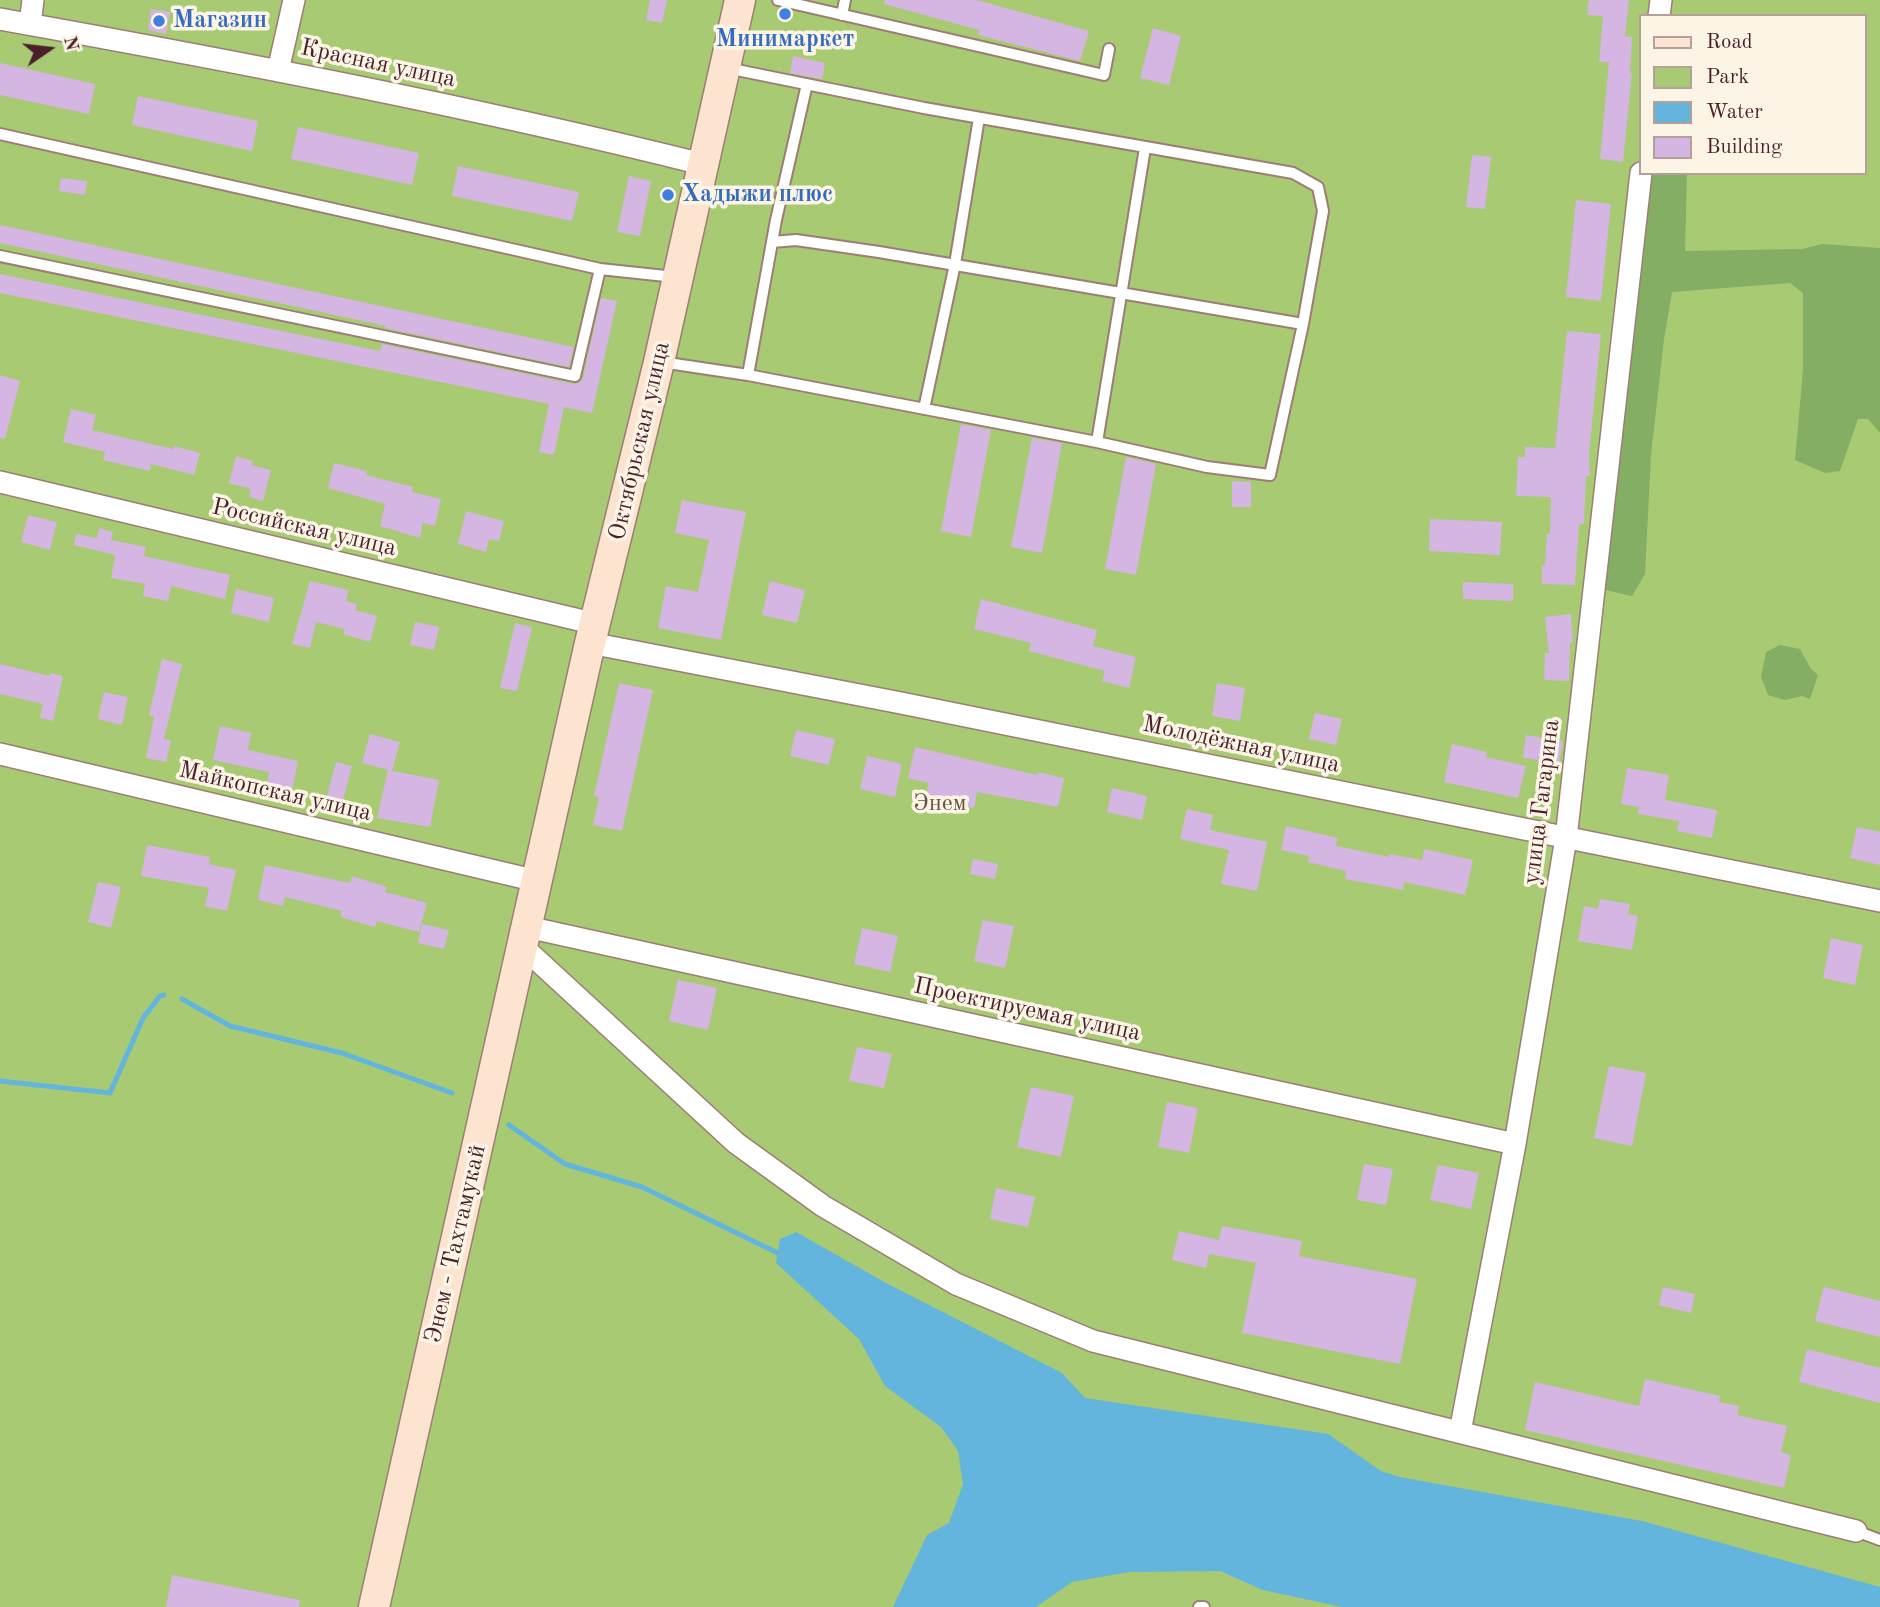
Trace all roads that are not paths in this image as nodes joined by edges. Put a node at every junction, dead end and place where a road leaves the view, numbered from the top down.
1 (33, 0) edge
2 (294, 0) edge
3 (740, 0) edge
4 (778, 0) edge
5 (845, 0) edge
6 (842, 15) junction
7 (0, 19) edge
8 (30, 24) junction
9 (1109, 49) dead end
10 (724, 68) junction
11 (278, 71) junction
12 (807, 84) junction
13 (979, 118) junction
14 (0, 134) edge
15 (1145, 148) junction
16 (702, 164) junction
17 (1641, 175) edge
18 (772, 242) junction
19 (0, 257) edge
20 (955, 264) junction
21 (600, 269) junction
22 (677, 278) junction
23 (1120, 293) junction
24 (1303, 324) junction
25 (659, 362) junction
26 (748, 375) junction
27 (924, 409) junction
28 (1097, 442) junction
29 (0, 482) edge
30 (593, 634) junction
31 (0, 754) edge
32 (1566, 838) junction
33 (537, 881) junction
34 (1880, 901) edge
35 (525, 937) junction
36 (1515, 1144) junction
37 (1460, 1432) junction
38 (1857, 1531) joint
39 (1880, 1540) edge
40 (374, 1607) edge

1 - 8 street
2 - 11 street
3 - 10 main road, Октябрьская улица
4 - 6 lane
5 - 6 lane
6 - 9 lane
7 - 8 street, Красная улица
8 - 11 street, Красная улица
10 - 12 lane
10 - 16 main road, Октябрьская улица
11 - 16 street, Красная улица
12 - 13 lane
12 - 18 lane
13 - 15 lane
13 - 20 lane
14 - 21 lane
15 - 23 lane
15 - 24 lane
16 - 22 main road, Октябрьская улица
17 - 32 street, улица Гагарина
18 - 20 lane
18 - 26 lane
19 - 21 lane
20 - 23 lane
20 - 27 lane
21 - 22 lane
22 - 25 main road, Октябрьская улица
23 - 24 lane
23 - 28 lane
24 - 28 lane
25 - 26 lane
25 - 30 main road, Октябрьская улица
26 - 27 lane
27 - 28 lane
29 - 30 street, Российская улица
30 - 32 street, Молодёжная улица
30 - 33 main road, Октябрьская улица
31 - 33 street, Майкопская улица
32 - 34 street, Молодёжная улица
32 - 36 street, улица Гагарина
33 - 35 main road, Энем - Тахтамукай
35 - 36 street, Проектируемая улица
35 - 37 street
35 - 40 main road, Энем - Тахтамукай
36 - 37 street, улица Гагарина
37 - 38 street
38 - 39 lane

